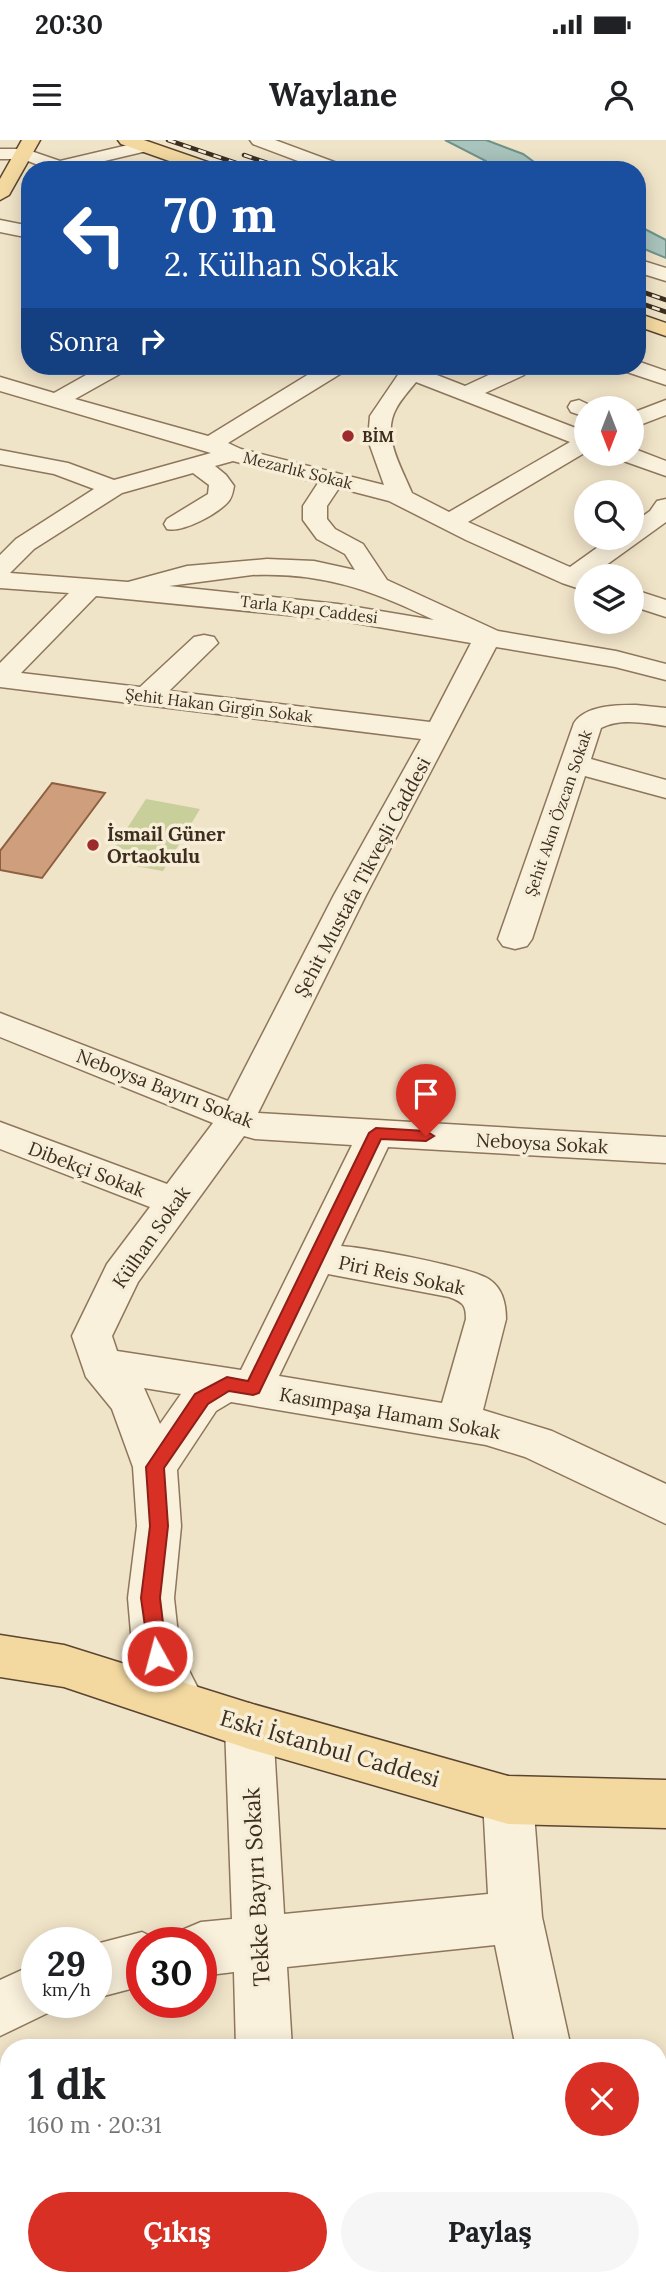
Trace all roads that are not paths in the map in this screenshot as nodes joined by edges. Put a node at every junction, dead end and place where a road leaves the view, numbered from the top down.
1 (127, 140) edge
2 (259, 140) edge
3 (145, 146) junction
4 (28, 147) edge
5 (0, 154) edge
6 (52, 161) edge
7 (90, 161) edge
8 (188, 161) edge
9 (315, 161) edge
10 (0, 194) edge
11 (0, 226) edge
12 (21, 230) edge
13 (646, 268) edge
14 (666, 275) edge
15 (646, 322) edge
16 (666, 330) edge
17 (21, 365) dead end
18 (646, 371) edge
19 (101, 375) edge
20 (323, 375) edge
21 (408, 375) edge
22 (426, 375) edge
23 (506, 375) edge
24 (0, 378) edge
25 (666, 379) edge
26 (0, 384) edge
27 (467, 394) junction
28 (56, 401) junction
29 (666, 407) edge
30 (644, 416) edge
31 (574, 436) edge
32 (574, 448) edge
33 (204, 454) junction
34 (0, 457) edge
35 (644, 461) edge
36 (666, 469) edge
37 (333, 478) junction
38 (113, 488) junction
39 (401, 498) junction
40 (666, 506) edge
41 (450, 522) junction
42 (176, 524) dead end
43 (644, 526) edge
44 (614, 550) edge
45 (598, 564) edge
46 (0, 569) edge
47 (574, 578) edge
48 (0, 580) edge
49 (378, 586) junction
50 (90, 587) junction
51 (132, 590) junction
52 (644, 601) edge
53 (666, 609) edge
54 (488, 636) junction
55 (204, 643) dead end
56 (616, 659) junction
57 (666, 660) edge
58 (666, 672) edge
59 (0, 679) edge
60 (146, 696) junction
61 (666, 717) edge
62 (439, 732) junction
63 (573, 763) junction
64 (666, 789) edge
65 (515, 939) dead end
66 (0, 1024) edge
67 (237, 1118) junction
68 (376, 1133) junction
69 (0, 1135) edge
70 (666, 1150) edge
71 (175, 1202) junction
72 (315, 1258) junction
73 (101, 1365) junction
74 (240, 1386) junction
75 (458, 1423) junction
76 (155, 1467) junction
77 (666, 1505) edge
78 (0, 1656) edge
79 (182, 1704) junction
80 (249, 1726) junction
81 (509, 1800) junction
82 (666, 1804) edge
83 (516, 1917) junction
84 (258, 1945) junction
85 (217, 1948) edge
86 (21, 1999) edge
87 (0, 2010) edge
88 (263, 2039) edge
89 (542, 2039) edge

1 - 3 main road
2 - 9 street
3 - 7 street
3 - 8 main road
4 - 5 street
4 - 6 street
4 - 10 main road
11 - 12 street
13 - 14 street
15 - 16 main road
17 - 24 street
18 - 25 street
19 - 28 street
20 - 33 street
21 - 39 street
22 - 27 street
23 - 27 street
26 - 28 street
27 - 31 street
28 - 33 street
29 - 30 street
32 - 41 street
33 - 37 street, Mezarlık Sokak
33 - 38 street
33 - 42 street
34 - 38 street
35 - 36 street
37 - 39 street, Mezarlık Sokak
37 - 49 street
38 - 46 street
39 - 41 street, Mezarlık Sokak
40 - 43 street
41 - 47 street, Mezarlık Sokak
44 - 45 street
48 - 50 street, Tarla Kapı Caddesi
49 - 51 street
49 - 54 street
50 - 51 street, Tarla Kapı Caddesi
50 - 59 street
51 - 54 street, Tarla Kapı Caddesi
52 - 53 street
54 - 56 street, Tarla Kapı Caddesi
54 - 62 street, Şehit Mustafa Tikveşli Caddesi
55 - 60 street
56 - 57 street, Tarla Kapı Caddesi
56 - 58 street, Tarla Kapı Caddesi
59 - 60 street, Şehit Hakan Girgin Sokak
60 - 62 street, Şehit Hakan Girgin Sokak
61 - 63 street, Şehit Akın Özcan Sokak
62 - 67 street, Şehit Mustafa Tikveşli Caddesi
63 - 64 street
63 - 65 street, Şehit Akın Özcan Sokak
66 - 67 street, Neboysa Bayırı Sokak
67 - 68 street, Neboysa Bayırı Sokak
67 - 71 street, Külhan Sokak
68 - 70 street, Neboysa Sokak
68 - 72 street
69 - 71 street, Dibekçi Sokak
71 - 73 street, Külhan Sokak
72 - 74 street
72 - 75 street, Piri Reis Sokak
73 - 74 street, Kasımpaşa Hamam Sokak
73 - 76 street
74 - 75 street, Kasımpaşa Hamam Sokak
74 - 76 street
75 - 77 street, Kasımpaşa Hamam Sokak
76 - 79 street
78 - 79 main road, Eski İstanbul Caddesi
79 - 80 main road, Eski İstanbul Caddesi
80 - 81 main road, Eski İstanbul Caddesi
80 - 84 street, Tekke Bayırı Sokak
81 - 82 main road, Eski İstanbul Caddesi
81 - 83 street
83 - 84 street
83 - 89 street
84 - 85 street
84 - 88 street, Tekke Bayırı Sokak
86 - 87 street

